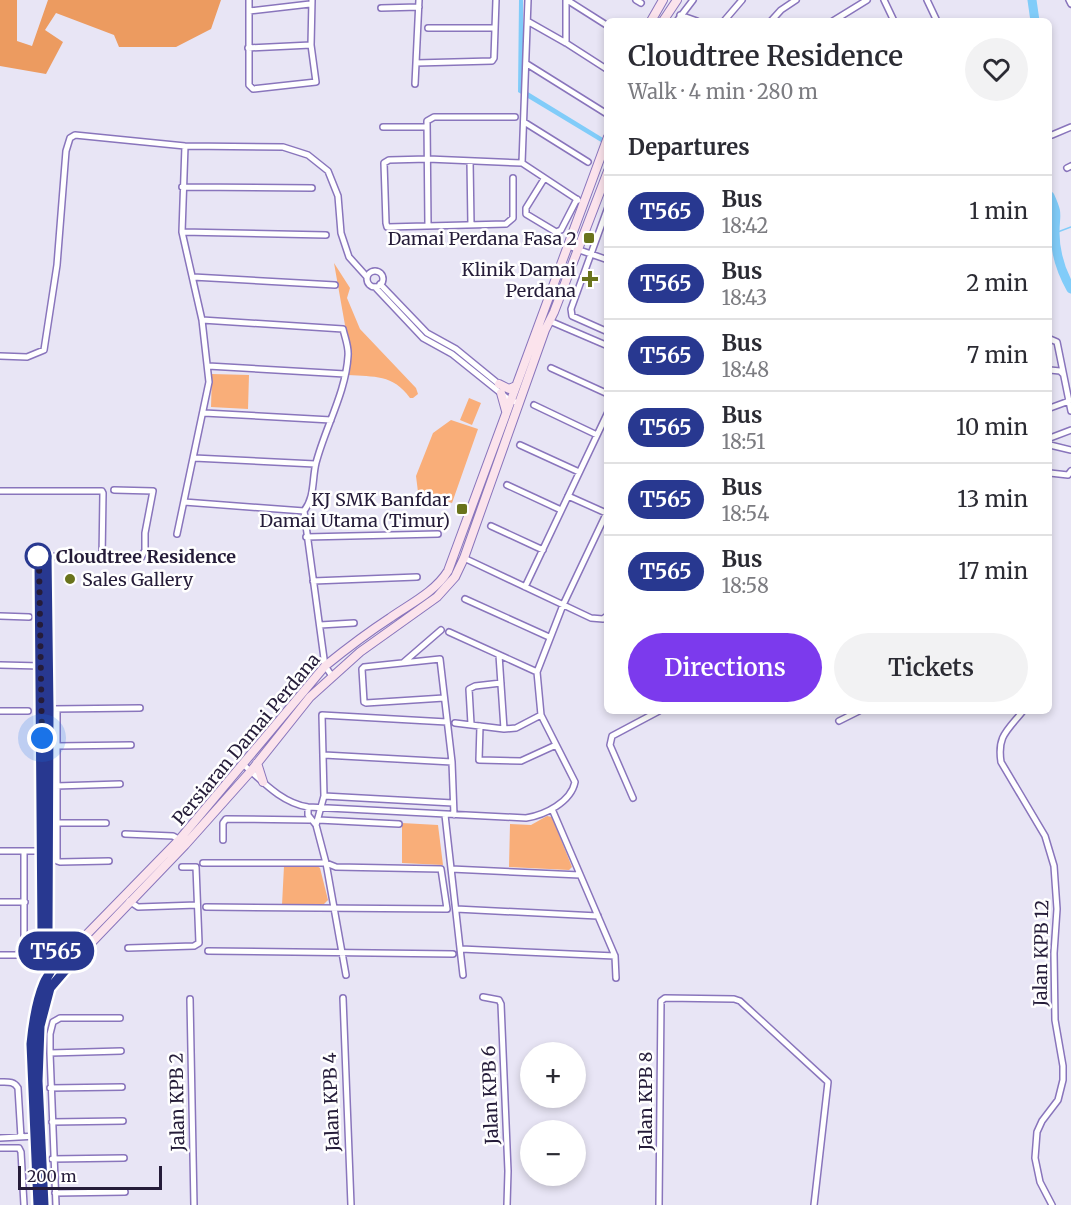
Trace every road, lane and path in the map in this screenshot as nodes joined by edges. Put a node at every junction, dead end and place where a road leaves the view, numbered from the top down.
1 (249, 0) edge
2 (496, 0) edge
3 (528, 0) edge
4 (566, 0) edge
5 (663, 0) edge
6 (677, 0) edge
7 (693, 0) edge
8 (742, 0) edge
9 (796, 0) edge
10 (867, 0) edge
11 (884, 0) edge
12 (927, 0) edge
13 (311, 2) edge
14 (419, 3) edge
15 (381, 8) dead end
16 (249, 11) junction
17 (846, 13) junction
18 (653, 18) edge
19 (665, 18) edge
20 (678, 18) edge
21 (727, 18) edge
22 (774, 18) edge
23 (838, 18) edge
24 (848, 18) edge
25 (893, 18) edge
26 (936, 18) edge
27 (529, 22) junction
28 (604, 24) edge
29 (428, 28) dead end
30 (495, 28) junction
31 (566, 43) junction
32 (311, 45) junction
33 (249, 48) junction
34 (416, 63) junction
35 (527, 64) junction
36 (604, 67) edge
37 (414, 84) dead end
38 (604, 112) edge
39 (515, 117) dead end
40 (524, 122) junction
41 (427, 124) junction
42 (383, 127) dead end
43 (1071, 127) edge
44 (1052, 135) dead end
45 (185, 146) junction
46 (604, 146) edge
47 (428, 159) junction
48 (470, 161) junction
49 (588, 162) dead end
50 (522, 163) junction
51 (513, 178) dead end
52 (544, 179) junction
53 (604, 183) edge
54 (182, 187) junction
55 (312, 188) dead end
56 (580, 201) junction
57 (604, 217) edge
58 (471, 225) junction
59 (428, 226) junction
60 (182, 232) junction
61 (326, 236) dead end
62 (568, 246) junction
63 (578, 249) junction
64 (590, 253) junction
65 (604, 258) edge
66 (369, 274) junction
67 (194, 277) junction
68 (335, 285) dead end
69 (378, 285) junction
70 (554, 312) junction
71 (202, 321) junction
72 (552, 322) junction
73 (604, 330) edge
74 (1052, 340) edge
75 (604, 344) edge
76 (0, 356) edge
77 (208, 366) junction
78 (551, 368) dead end
79 (1052, 370) edge
80 (345, 374) junction
81 (1064, 375) junction
82 (516, 386) junction
83 (500, 388) junction
84 (604, 392) edge
85 (1069, 401) junction
86 (516, 402) junction
87 (534, 405) dead end
88 (1052, 407) edge
89 (1071, 411) edge
90 (507, 412) junction
91 (204, 413) junction
92 (331, 420) junction
93 (604, 420) edge
94 (1071, 430) edge
95 (597, 435) junction
96 (1052, 437) edge
97 (520, 444) dead end
98 (1052, 445) edge
99 (1071, 450) edge
100 (194, 458) junction
101 (315, 464) junction
102 (1071, 471) edge
103 (579, 472) junction
104 (1052, 473) edge
105 (507, 485) dead end
106 (114, 490) dead end
107 (0, 491) edge
108 (568, 496) junction
109 (184, 502) junction
110 (561, 510) junction
111 (604, 510) edge
112 (303, 511) junction
113 (604, 517) edge
114 (491, 526) dead end
115 (177, 534) dead end
116 (438, 534) dead end
117 (306, 537) junction
118 (543, 550) junction
119 (47, 556) junction
120 (464, 558) junction
121 (102, 559) junction
122 (417, 577) dead end
123 (313, 581) junction
124 (525, 587) junction
125 (426, 593) junction
126 (465, 599) dead end
127 (429, 603) junction
128 (563, 605) junction
129 (0, 616) edge
130 (29, 616) dead end
131 (604, 616) edge
132 (354, 623) dead end
133 (320, 625) junction
134 (441, 630) dead end
135 (449, 632) dead end
136 (549, 637) junction
137 (500, 655) junction
138 (404, 662) junction
139 (0, 665) edge
140 (41, 666) junction
141 (325, 666) junction
142 (537, 672) junction
143 (332, 676) junction
144 (501, 683) junction
145 (444, 698) junction
146 (140, 708) dead end
147 (49, 709) junction
148 (57, 709) junction
149 (0, 711) edge
150 (28, 711) dead end
151 (653, 714) edge
152 (853, 714) edge
153 (1021, 714) edge
154 (542, 715) junction
155 (839, 721) dead end
156 (447, 722) junction
157 (455, 723) dead end
158 (471, 724) junction
159 (480, 726) junction
160 (504, 729) junction
161 (131, 745) dead end
162 (556, 745) junction
163 (57, 746) junction
164 (324, 755) junction
165 (258, 762) junction
166 (452, 762) junction
167 (248, 768) junction
168 (244, 778) junction
169 (263, 782) junction
170 (120, 784) dead end
171 (45, 786) junction
172 (57, 786) junction
173 (324, 796) junction
174 (633, 798) dead end
175 (453, 803) junction
176 (308, 807) junction
177 (321, 807) junction
178 (552, 809) junction
179 (445, 814) junction
180 (454, 815) junction
181 (310, 820) junction
182 (57, 823) junction
183 (106, 823) dead end
184 (317, 823) junction
185 (399, 824) dead end
186 (125, 834) dead end
187 (223, 840) dead end
188 (182, 842) junction
189 (0, 850) edge
190 (24, 851) junction
191 (45, 851) junction
192 (109, 861) dead end
193 (203, 862) dead end
194 (326, 863) junction
195 (182, 867) dead end
196 (451, 869) junction
197 (580, 875) junction
198 (123, 896) junction
199 (0, 902) edge
200 (25, 902) junction
201 (130, 902) junction
202 (197, 906) junction
203 (206, 907) dead end
204 (334, 909) junction
205 (456, 909) junction
206 (598, 916) junction
207 (128, 948) dead end
208 (73, 949) junction
209 (52, 950) junction
210 (461, 950) junction
211 (208, 951) dead end
212 (343, 954) junction
213 (453, 954) dead end
214 (0, 955) edge
215 (615, 956) junction
216 (63, 965) junction
217 (51, 971) junction
218 (346, 975) dead end
219 (463, 975) dead end
220 (616, 978) dead end
221 (483, 997) dead end
222 (343, 998) dead end
223 (190, 999) dead end
224 (120, 1018) dead end
225 (122, 1051) dead end
226 (50, 1053) junction
227 (0, 1082) edge
228 (122, 1086) dead end
229 (50, 1088) junction
230 (123, 1121) dead end
231 (52, 1122) junction
232 (37, 1136) junction
233 (21, 1137) junction
234 (0, 1138) edge
235 (0, 1148) edge
236 (124, 1158) dead end
237 (52, 1159) junction
238 (125, 1192) dead end
239 (55, 1193) junction
240 (24, 1205) edge
241 (38, 1205) edge
242 (44, 1205) edge
243 (56, 1205) edge
244 (194, 1205) edge
245 (351, 1205) edge
246 (507, 1205) edge
247 (659, 1205) edge
248 (814, 1205) edge
249 (1052, 1205) edge

1 - 16 street
2 - 30 street
3 - 27 street
4 - 28 street
4 - 31 street
5 - 18 main road
6 - 19 main road
7 - 20 street
8 - 21 street
9 - 22 street
10 - 17 street
11 - 25 street
12 - 26 street
13 - 16 street
13 - 32 street
14 - 15 street
14 - 34 street
16 - 33 street
17 - 23 street
17 - 24 street
27 - 31 street
27 - 35 street
29 - 30 street
30 - 34 street
31 - 36 street
32 - 33 street
32 - 33 street
34 - 37 street
35 - 38 street
35 - 40 street
39 - 41 street
40 - 49 street
40 - 50 street
41 - 42 street
41 - 47 street
43 - 44 street
45 - 54 street
45 - 66 street
45 - 76 street
46 - 56 main road, Persiaran Damai Perdana
47 - 48 street
47 - 59 street
47 - 59 street
48 - 50 street
48 - 58 street
50 - 52 street
51 - 58 street
52 - 56 street
52 - 56 street
53 - 63 main road, Persiaran Damai Perdana
54 - 55 street
54 - 60 street
56 - 62 main road, Persiaran Damai Perdana
57 - 64 street
58 - 59 street
60 - 61 street
60 - 67 street
62 - 63 street
62 - 82 main road, Persiaran Damai Perdana
63 - 64 street
63 - 70 main road, Persiaran Damai Perdana
64 - 65 street
64 - 73 street
66 - 69 street
66 - 69 street
67 - 68 street
67 - 71 street
69 - 83 street
70 - 72 main road, Persiaran Damai Perdana
70 - 86 main road, Persiaran Damai Perdana
71 - 77 street
71 - 80 street
72 - 75 street
72 - 86 main road, Persiaran Damai Perdana
74 - 81 street
77 - 80 street
77 - 91 street
78 - 84 street
79 - 81 street
80 - 92 street
81 - 85 street
82 - 83 main road
82 - 86 main road, Persiaran Damai Perdana
83 - 86 street
83 - 90 main road
85 - 88 street
85 - 89 street
86 - 90 main road, Persiaran Damai Perdana
86 - 120 main road, Persiaran Damai Perdana
87 - 95 street
90 - 125 main road, Persiaran Damai Perdana
91 - 92 street
91 - 100 street
92 - 101 street
93 - 95 street
94 - 96 street
95 - 103 street
97 - 103 street
98 - 99 street
100 - 101 street
100 - 109 street
101 - 112 street
102 - 104 street
103 - 108 street
105 - 110 street
106 - 121 street
107 - 121 street
108 - 110 street
108 - 111 street
109 - 112 street
109 - 115 street
110 - 118 street
112 - 117 street
113 - 128 street
114 - 118 street
116 - 117 street
117 - 123 street
118 - 124 street
119 - 121 street
119 - 140 street
119 - 147 street
120 - 124 street
120 - 127 main road, Persiaran Damai Perdana
122 - 123 street
123 - 133 street
124 - 128 street
125 - 127 main road
125 - 141 main road, Persiaran Damai Perdana
126 - 136 street
127 - 143 main road, Persiaran Damai Perdana
128 - 131 street
128 - 136 street
129 - 130 street
132 - 133 street
133 - 141 street
134 - 138 street
135 - 137 street
136 - 142 street
137 - 142 street
137 - 144 street
138 - 145 street
138 - 145 street
139 - 140 street
140 - 171 street
141 - 143 street
141 - 167 main road, Persiaran Damai Perdana
142 - 154 street
143 - 165 main road, Persiaran Damai Perdana
144 - 158 street
144 - 160 street
145 - 156 street
146 - 148 street
147 - 148 street
147 - 171 street
148 - 163 street
149 - 150 street
151 - 174 street
152 - 155 street
153 - 249 street, Jalan KPB 12
154 - 160 street
154 - 162 street
156 - 164 street
156 - 166 street
157 - 158 street
158 - 159 street
159 - 160 street
159 - 162 street
161 - 163 street
162 - 178 street
163 - 172 street
164 - 166 street
164 - 173 street
165 - 167 main road, Persiaran Damai Perdana
165 - 169 main road
166 - 175 street
167 - 168 main road, Persiaran Damai Perdana
167 - 169 street
167 - 188 main road, Persiaran Damai Perdana
168 - 169 main road
168 - 188 main road, Persiaran Damai Perdana
169 - 176 street
170 - 172 street
171 - 172 street
171 - 191 street
172 - 182 street
173 - 175 street
173 - 177 street
175 - 180 street
176 - 177 street
176 - 181 street
177 - 179 street
177 - 184 street
178 - 180 street
178 - 197 street
179 - 180 street
179 - 196 street
181 - 184 street
181 - 187 street
182 - 183 street
182 - 192 street
184 - 185 street
184 - 194 street
186 - 188 street
188 - 198 main road, Persiaran Damai Perdana
188 - 201 main road, Persiaran Damai Perdana
189 - 190 street
190 - 191 street
190 - 200 street
191 - 209 street
193 - 194 street
194 - 204 street
194 - 204 street
195 - 202 street
196 - 197 street
196 - 205 street
197 - 206 street
198 - 201 street
198 - 208 main road, Persiaran Damai Perdana
199 - 200 street
200 - 214 street
201 - 202 street
201 - 216 main road, Persiaran Damai Perdana
202 - 207 street
203 - 204 street
204 - 212 street
205 - 206 street
205 - 210 street
206 - 215 street
208 - 209 main road
208 - 216 main road, Persiaran Damai Perdana
209 - 216 street
209 - 217 main road
210 - 215 street
210 - 219 street
211 - 212 street
212 - 213 street
212 - 218 street
215 - 220 street
216 - 217 main road, Persiaran Damai Perdana
216 - 232 main road, Persiaran Damai Perdana
217 - 232 main road, Persiaran Damai Perdana
221 - 246 street, Jalan KPB 6
222 - 245 street, Jalan KPB 4
223 - 244 street, Jalan KPB 2
224 - 226 street
225 - 226 street
226 - 229 street
227 - 233 street
228 - 229 street
229 - 231 street
230 - 231 street
231 - 237 street
232 - 233 street
232 - 241 main road
232 - 242 main road
233 - 234 street
235 - 240 street
236 - 237 street
237 - 239 street
238 - 239 street
239 - 243 street
247 - 248 street, Jalan KPB 8

